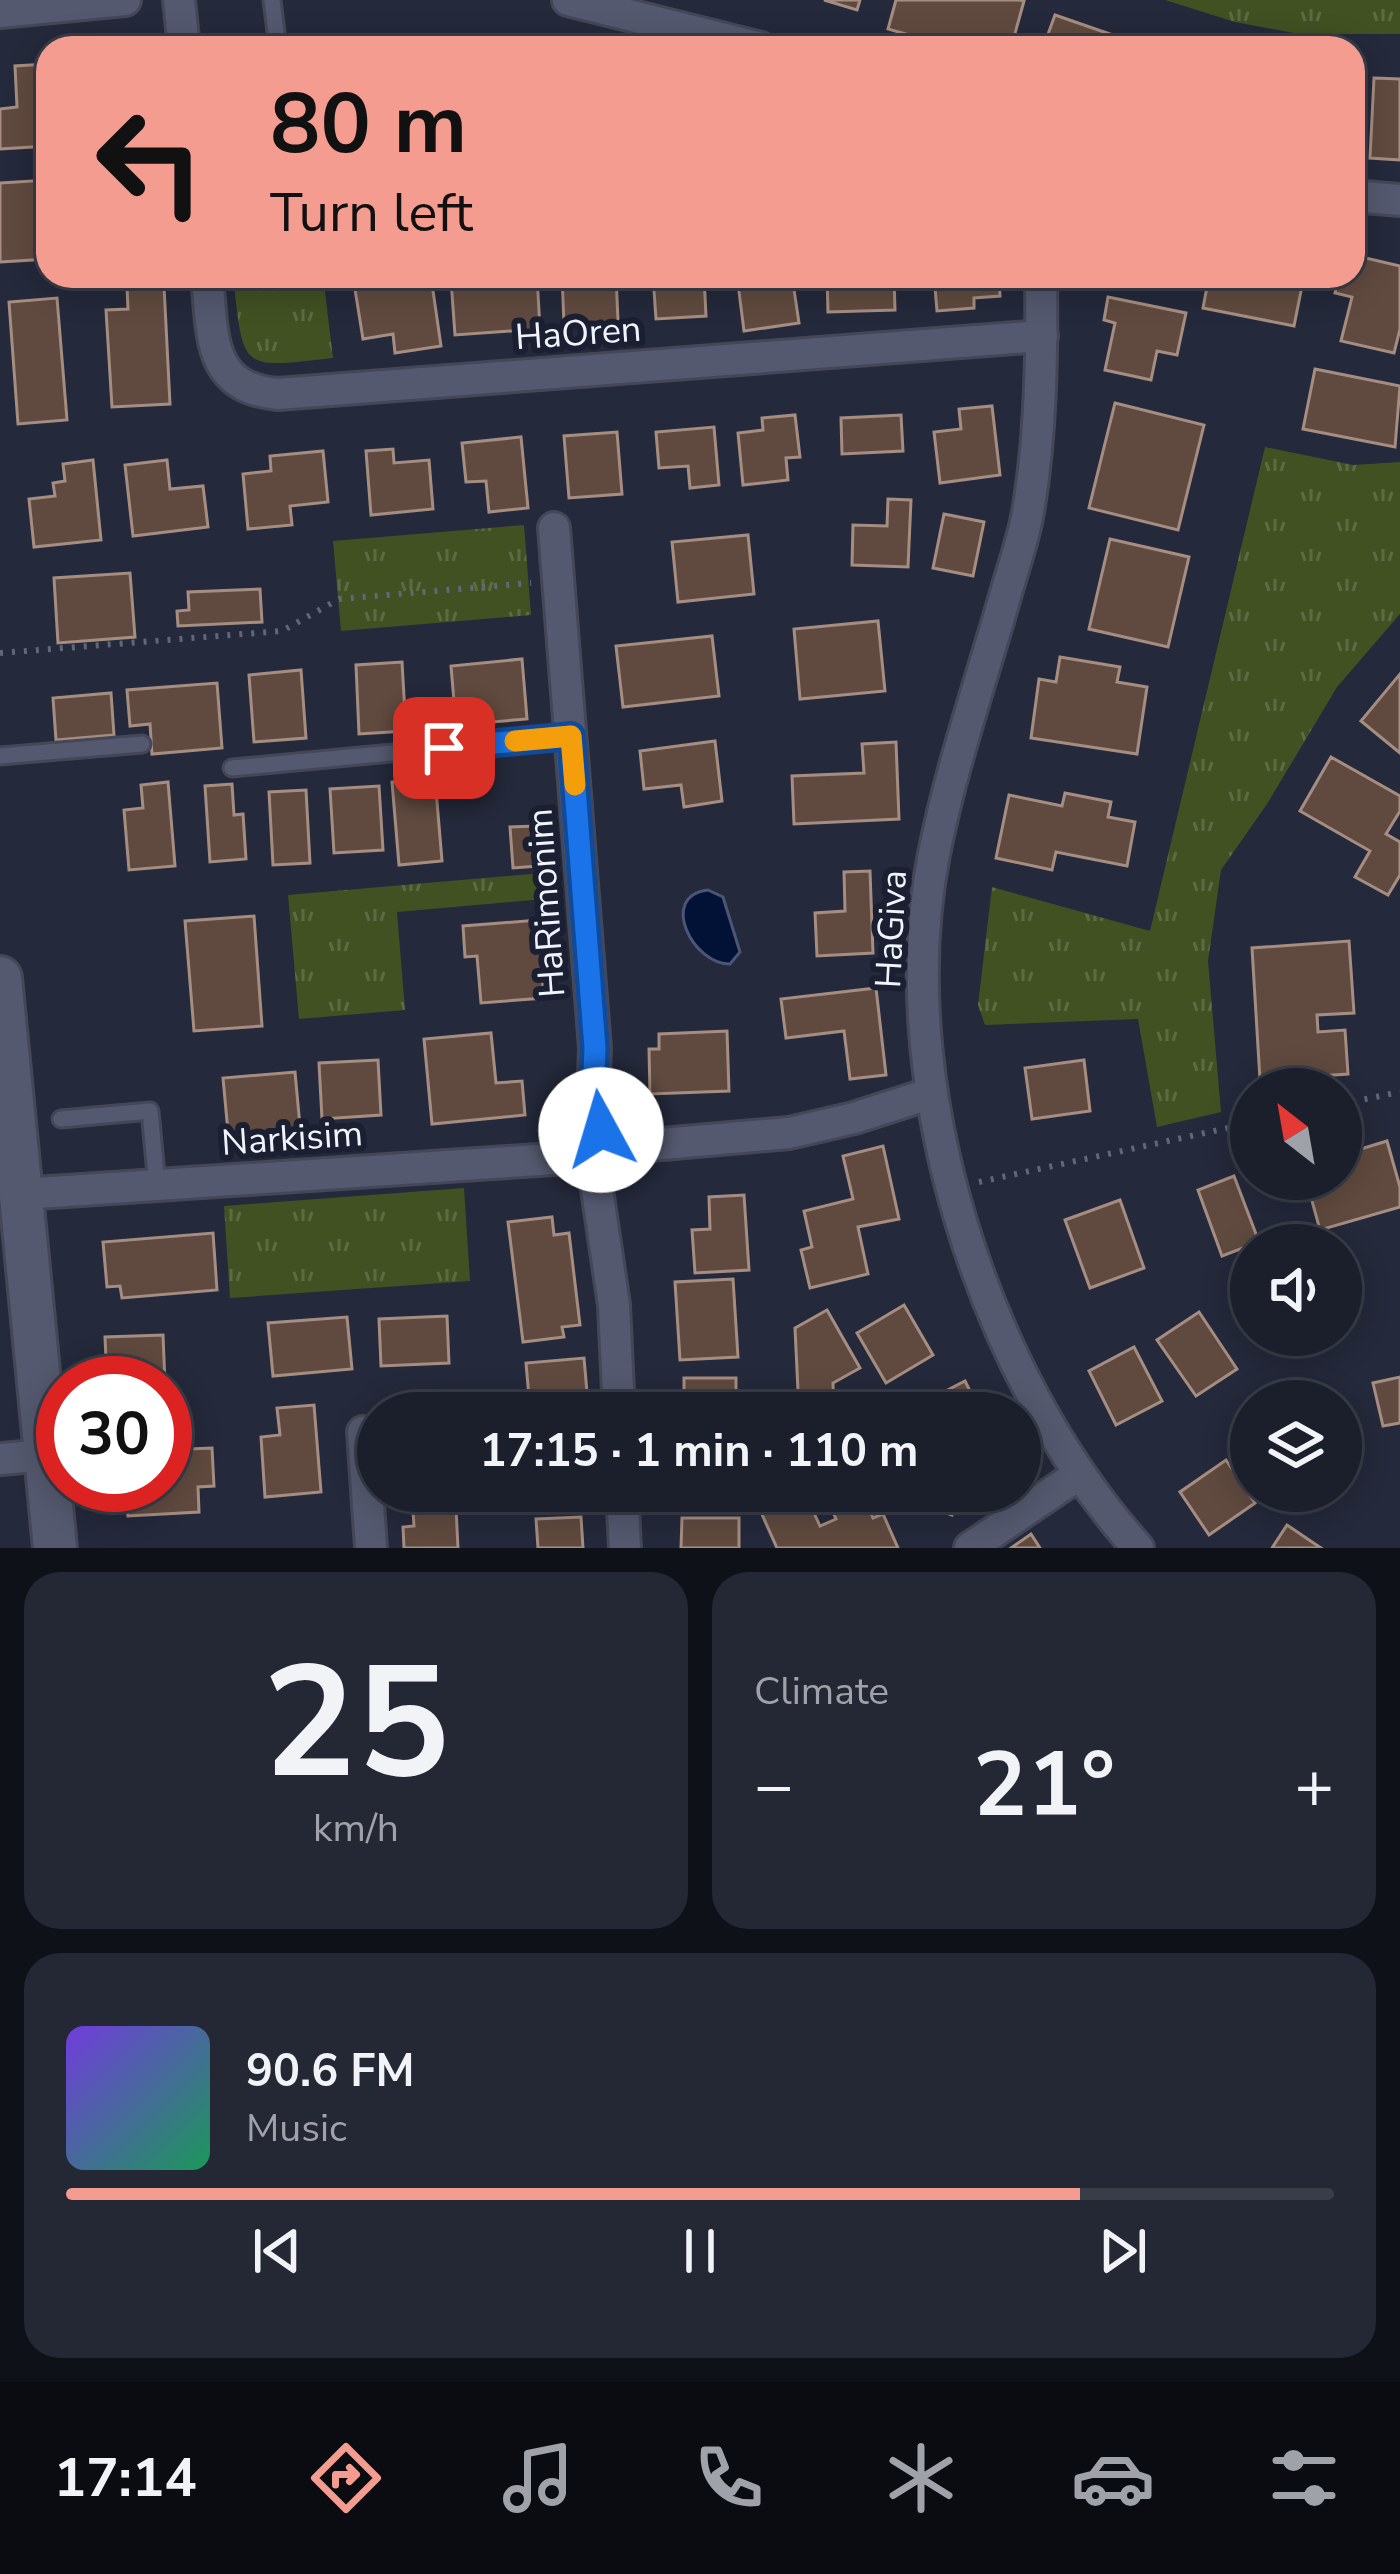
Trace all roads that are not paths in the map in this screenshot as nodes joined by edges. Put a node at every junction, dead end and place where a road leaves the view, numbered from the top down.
1 (125, 0) edge
2 (178, 0) edge
3 (272, 0) edge
4 (568, 0) edge
5 (0, 12) edge
6 (182, 36) edge
7 (276, 36) edge
8 (713, 36) edge
9 (1365, 197) edge
10 (1400, 200) edge
11 (208, 288) edge
12 (1041, 288) edge
13 (1042, 336) junction
14 (554, 528) dead end
15 (571, 736) junction
16 (142, 745) dead end
17 (0, 756) edge
18 (232, 768) dead end
19 (0, 978) edge
20 (932, 1093) junction
21 (62, 1119) dead end
22 (604, 1138) junction
23 (568, 1157) junction
24 (595, 1176) junction
25 (157, 1184) junction
26 (21, 1194) junction
27 (37, 1356) edge
28 (618, 1392) edge
29 (36, 1456) edge
30 (0, 1459) edge
31 (1078, 1475) junction
32 (52, 1512) edge
33 (368, 1512) edge
34 (623, 1512) edge
35 (56, 1548) edge
36 (371, 1548) edge
37 (625, 1548) edge
38 (970, 1548) edge
39 (1138, 1548) edge

1 - 5 street
2 - 6 street
3 - 7 lane
4 - 8 street
9 - 10 street
11 - 13 street, HaOren
12 - 13 street, HaGiva
13 - 20 street, HaGiva
14 - 15 street, HaRimonim
15 - 18 lane
15 - 22 street, HaRimonim
16 - 17 lane
19 - 26 street
20 - 22 street
20 - 31 street, HaGiva
21 - 25 lane
22 - 23 street
22 - 24 street
23 - 24 street
23 - 25 street, Narkisim
24 - 28 street
25 - 26 street, Narkisim
26 - 27 street
29 - 30 street
31 - 38 street
31 - 39 street, HaGiva
32 - 35 street
33 - 36 street
34 - 37 street

